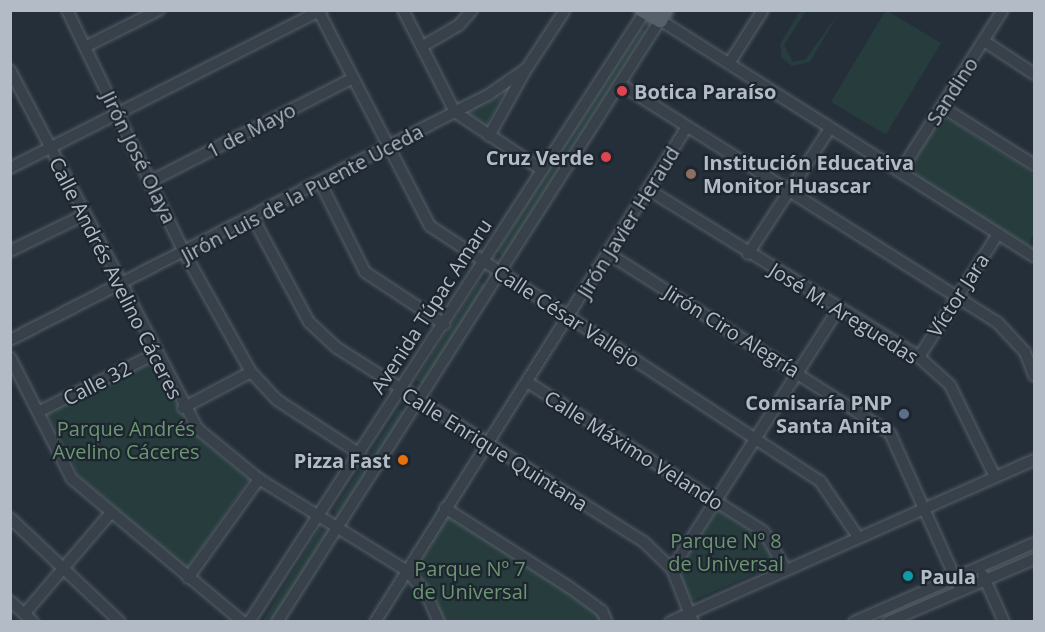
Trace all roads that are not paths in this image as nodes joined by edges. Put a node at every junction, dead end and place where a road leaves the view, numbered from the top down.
1 (67, 10) edge
2 (403, 10) edge
3 (471, 10) edge
4 (565, 10) edge
5 (763, 10) edge
6 (1003, 10) edge
7 (319, 11) edge
8 (644, 11) edge
9 (152, 12) edge
10 (663, 15) edge
11 (984, 40) junction
12 (423, 46) junction
13 (85, 47) junction
14 (730, 62) junction
15 (527, 68) junction
16 (10, 70) edge
17 (1035, 74) edge
18 (351, 79) junction
19 (620, 84) junction
20 (942, 107) junction
21 (455, 112) junction
22 (118, 113) junction
23 (687, 127) junction
24 (830, 128) junction
25 (489, 136) junction
26 (50, 149) junction
27 (389, 149) junction
28 (1035, 165) edge
29 (10, 168) edge
30 (542, 170) junction
31 (900, 172) junction
32 (151, 181) junction
33 (321, 184) junction
34 (649, 190) junction
35 (789, 192) junction
36 (84, 215) junction
37 (253, 218) junction
38 (998, 234) junction
39 (10, 251) edge
40 (185, 254) junction
41 (609, 254) junction
42 (748, 254) junction
43 (1035, 256) edge
44 (483, 262) junction
45 (497, 271) junction
46 (120, 285) junction
47 (957, 296) junction
48 (838, 309) junction
49 (568, 318) junction
50 (444, 324) junction
51 (10, 340) edge
52 (155, 354) junction
53 (10, 357) edge
54 (919, 357) junction
55 (251, 372) junction
56 (796, 372) junction
57 (1035, 375) edge
58 (527, 382) junction
59 (400, 390) junction
60 (418, 401) junction
61 (183, 408) junction
62 (38, 412) junction
63 (756, 436) junction
64 (486, 444) junction
65 (360, 454) junction
66 (1035, 460) edge
67 (995, 477) junction
68 (259, 479) junction
69 (716, 501) junction
70 (445, 508) junction
71 (926, 508) junction
72 (110, 514) junction
73 (10, 518) edge
74 (320, 518) junction
75 (339, 528) junction
76 (858, 537) junction
77 (1035, 543) edge
78 (1035, 559) edge
79 (980, 567) junction
80 (672, 569) junction
81 (61, 570) junction
82 (406, 570) junction
83 (786, 570) junction
84 (188, 578) junction
85 (956, 578) junction
86 (986, 580) junction
87 (961, 591) junction
88 (10, 601) edge
89 (25, 613) junction
90 (691, 617) edge
91 (33, 621) edge
92 (120, 621) edge
93 (243, 621) edge
94 (249, 621) edge
95 (277, 621) edge
96 (375, 621) edge
97 (439, 621) edge
98 (607, 621) edge
99 (670, 621) edge
100 (854, 621) edge
101 (888, 621) edge
102 (1004, 621) edge

1 - 13 street, Jirón José Olaya
2 - 12 street
3 - 12 street
4 - 15 street, Jirón Luis de la Puente Uceda
5 - 14 street
6 - 11 street, Sandino
7 - 18 street, Calle César Vallejo
7 - 22 street
8 - 10 main road
8 - 30 street, Avenida Túpac Amaru
9 - 13 street
10 - 14 street
10 - 19 street, Avenida Túpac Amaru
11 - 17 street
11 - 20 street, Sandino
12 - 21 street
13 - 22 street, Jirón José Olaya
14 - 24 street
15 - 21 street, Jirón Luis de la Puente Uceda
15 - 25 street
16 - 26 street, Calle Andrés Avelino Cáceres
18 - 27 street, Calle César Vallejo
18 - 32 street, 1 de Mayo
19 - 23 street
19 - 45 street, Avenida Túpac Amaru
20 - 28 street
20 - 31 street, Sandino
21 - 25 street
21 - 27 street, Jirón Luis de la Puente Uceda
22 - 26 street
22 - 32 street, Jirón José Olaya
23 - 34 street, Jirón Javier Heraud
23 - 35 street
24 - 31 street
24 - 35 street
25 - 30 street
26 - 29 street
26 - 36 street, Calle Andrés Avelino Cáceres
27 - 33 street, Jirón Luis de la Puente Uceda
27 - 44 street, Calle César Vallejo
30 - 44 street, Avenida Túpac Amaru
31 - 38 street
32 - 40 street, Jirón José Olaya
33 - 37 street, Jirón Luis de la Puente Uceda
33 - 50 street
34 - 41 street, Jirón Javier Heraud
34 - 42 street, José M. Areguedas
35 - 42 street
35 - 47 street
36 - 39 street
36 - 46 street, Calle Andrés Avelino Cáceres
37 - 40 street, Jirón Luis de la Puente Uceda
37 - 59 street, Calle Enrique Quintana
38 - 43 street
38 - 47 street, Víctor Jara
40 - 46 street, Jirón Luis de la Puente Uceda
40 - 55 street, Jirón José Olaya
41 - 49 street, Jirón Javier Heraud
41 - 56 street, Jirón Ciro Alegría
42 - 48 street, José M. Areguedas
44 - 45 street, Calle César Vallejo
44 - 50 street, Avenida Túpac Amaru
45 - 49 street, Calle César Vallejo
45 - 60 street, Avenida Túpac Amaru
46 - 51 street, Jirón Luis de la Puente Uceda
46 - 52 street, Calle Andrés Avelino Cáceres
47 - 54 street, Víctor Jara
47 - 57 street
48 - 54 street, José M. Areguedas
48 - 56 street
49 - 58 street, Jirón Javier Heraud
49 - 63 street, Calle César Vallejo
50 - 59 street, Avenida Túpac Amaru
52 - 61 street, Calle Andrés Avelino Cáceres
52 - 62 street, Calle 32
53 - 62 street
54 - 67 street, José M. Areguedas
55 - 61 street
55 - 65 street, Jirón José Olaya
56 - 63 street
56 - 71 street, Jirón Ciro Alegría
58 - 64 street, Jirón Javier Heraud
58 - 69 street, Calle Máximo Velando
59 - 60 street, Calle Enrique Quintana
59 - 65 street, Avenida Túpac Amaru
60 - 64 street, Calle Enrique Quintana
60 - 75 street, Avenida Túpac Amaru
61 - 68 street, Calle Andrés Avelino Cáceres
62 - 72 street
63 - 69 street
63 - 76 street, Calle César Vallejo
64 - 70 street, Jirón Javier Heraud
64 - 80 street, Calle Enrique Quintana
65 - 74 street, Avenida Túpac Amaru
66 - 67 street
67 - 71 street
68 - 74 street, Calle Andrés Avelino Cáceres
68 - 84 street
69 - 80 street
69 - 83 street, Calle Máximo Velando
70 - 82 street, Jirón Javier Heraud
70 - 98 street
71 - 76 street
71 - 85 street, Jirón Ciro Alegría
72 - 81 street
72 - 84 street
73 - 81 street
74 - 75 street, Calle Andrés Avelino Cáceres
74 - 94 street, Avenida Túpac Amaru
75 - 82 street, Calle Andrés Avelino Cáceres
75 - 95 street, Avenida Túpac Amaru
76 - 83 street
77 - 79 street
78 - 86 street
79 - 85 street
79 - 86 street
80 - 90 street, Calle Enrique Quintana
81 - 89 street
81 - 92 street
82 - 96 street, Jirón Javier Heraud
82 - 97 street, Calle Andrés Avelino Cáceres
83 - 90 street
84 - 93 street
85 - 87 street, Jirón Ciro Alegría
85 - 100 street
86 - 87 street
86 - 102 street
87 - 101 street
88 - 89 street
89 - 91 street
90 - 99 street

